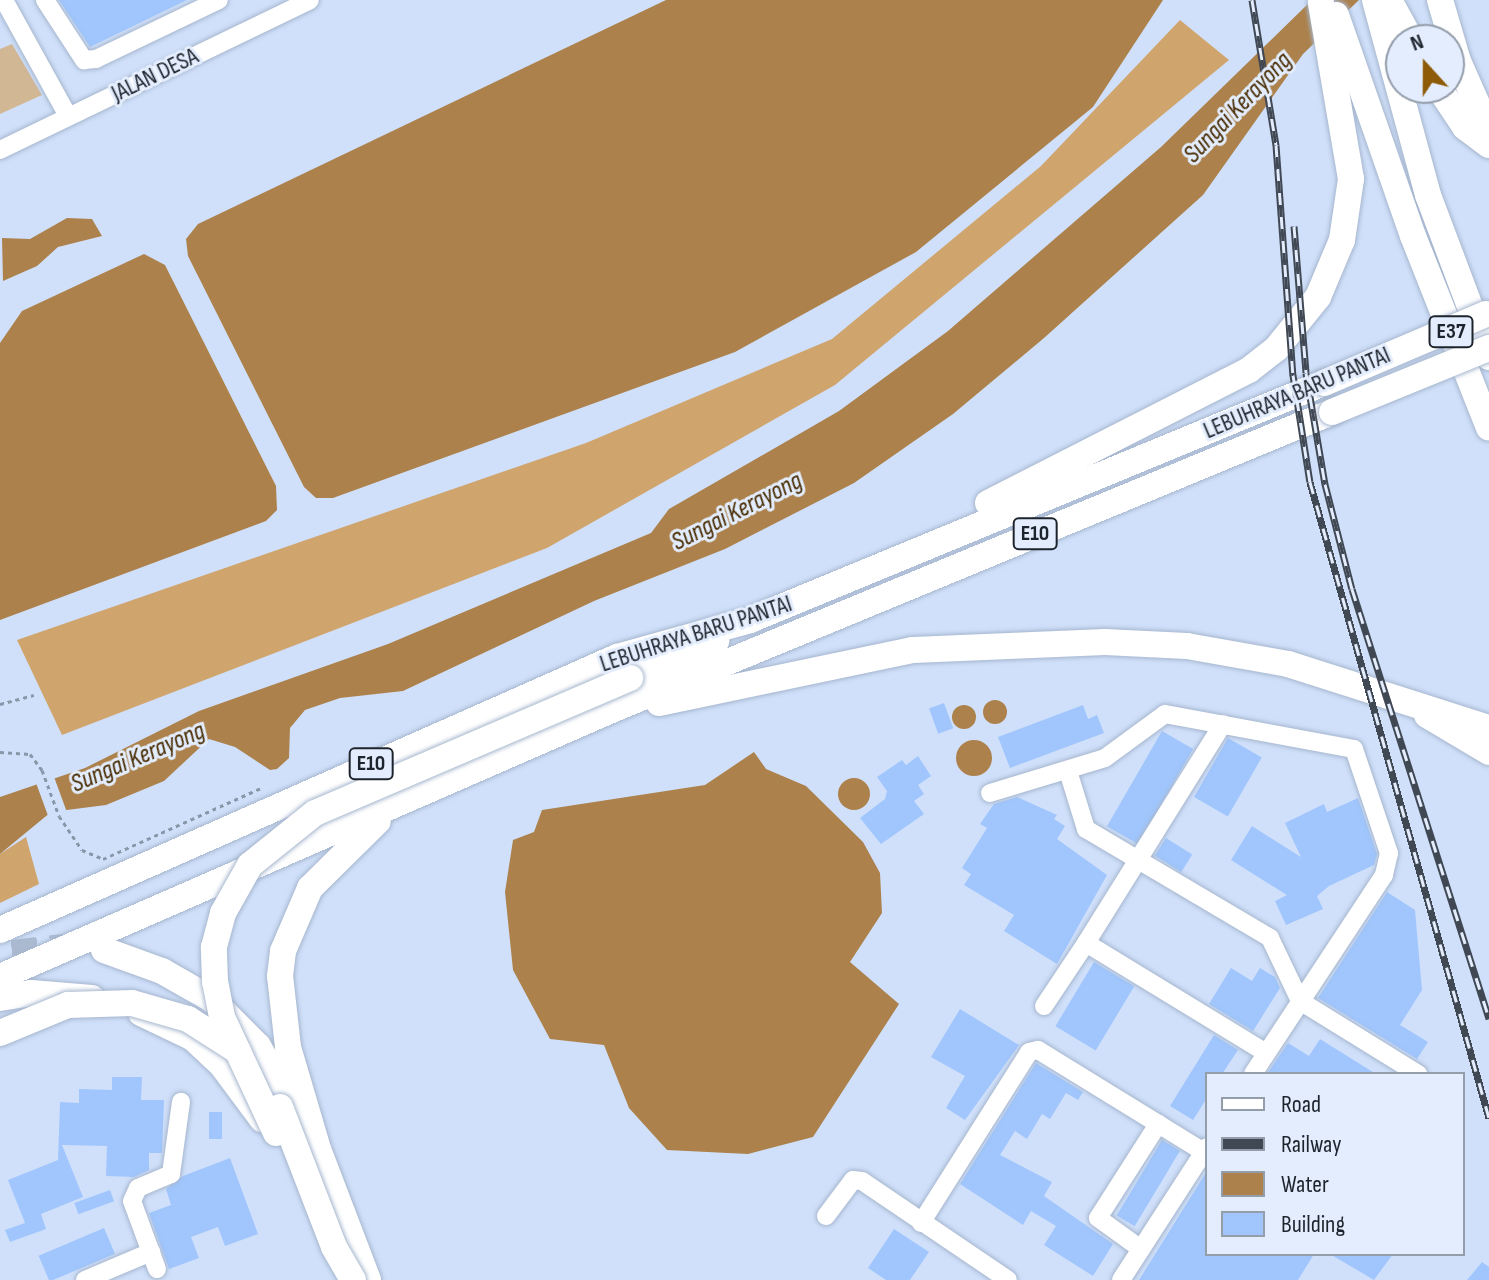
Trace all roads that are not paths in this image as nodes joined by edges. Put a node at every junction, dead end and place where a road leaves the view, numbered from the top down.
1 (4, 0) edge
2 (45, 0) edge
3 (219, 0) edge
4 (310, 0) edge
5 (1440, 0) edge
6 (1323, 2) edge
7 (1383, 4) edge
8 (1392, 24) edge
9 (1399, 24) edge
10 (9, 33) edge
11 (1340, 65) junction
12 (1418, 104) edge
13 (1450, 104) edge
14 (68, 116) junction
15 (1489, 131) edge
16 (1489, 145) edge
17 (0, 150) edge
18 (1488, 317) edge
19 (1489, 348) edge
20 (1489, 357) edge
21 (1489, 428) edge
22 (935, 544) junction
23 (750, 620) junction
24 (1399, 695) junction
25 (614, 709) junction
26 (1223, 724) junction
27 (1489, 728) edge
28 (1489, 752) edge
29 (1068, 771) junction
30 (990, 793) dead end
31 (397, 804) junction
32 (1138, 860) junction
33 (1086, 943) junction
34 (4, 947) edge
35 (104, 950) dead end
36 (0, 977) edge
37 (0, 998) edge
38 (1300, 1001) junction
39 (1044, 1006) dead end
40 (0, 1033) edge
41 (1266, 1053) junction
42 (1254, 1072) edge
43 (1415, 1072) edge
44 (181, 1102) dead end
45 (1158, 1124) junction
46 (276, 1133) junction
47 (318, 1149) junction
48 (1205, 1150) edge
49 (826, 1216) dead end
50 (921, 1223) junction
51 (1141, 1249) junction
52 (85, 1280) edge
53 (341, 1280) edge
54 (353, 1280) edge
55 (368, 1280) edge
56 (1008, 1280) edge
57 (1121, 1280) edge

1 - 10 street
2 - 3 street
4 - 14 street, JALAN DESA
5 - 15 highway
6 - 11 highway, E37
7 - 8 highway
7 - 9 highway
7 - 20 highway, E37
10 - 14 street
11 - 21 highway, E37
11 - 22 highway
12 - 18 highway
13 - 16 highway
14 - 17 street, JALAN DESA
18 - 22 highway, LEBUHRAYA BARU PANTAI / E10, bridge
19 - 25 highway, E10, bridge
22 - 23 highway, LEBUHRAYA BARU PANTAI / E10
23 - 34 highway, LEBUHRAYA BARU PANTAI / E10
23 - 46 highway, bridge
24 - 25 highway
24 - 27 highway
24 - 28 highway
25 - 31 highway, LEBUHRAYA BARU PANTAI / E10
26 - 29 street
26 - 32 street
26 - 38 street
29 - 30 street
29 - 32 street
31 - 36 highway, LEBUHRAYA BARU PANTAI / E10
31 - 47 highway
32 - 33 street
32 - 38 street
33 - 39 street
33 - 41 street
35 - 47 highway
37 - 46 highway
38 - 41 street
38 - 43 street
40 - 54 highway, bridge
41 - 42 street
44 - 52 street
45 - 48 street
45 - 50 street
45 - 51 street
46 - 53 highway
47 - 55 highway
48 - 51 street
49 - 50 street
50 - 56 street
51 - 57 street

